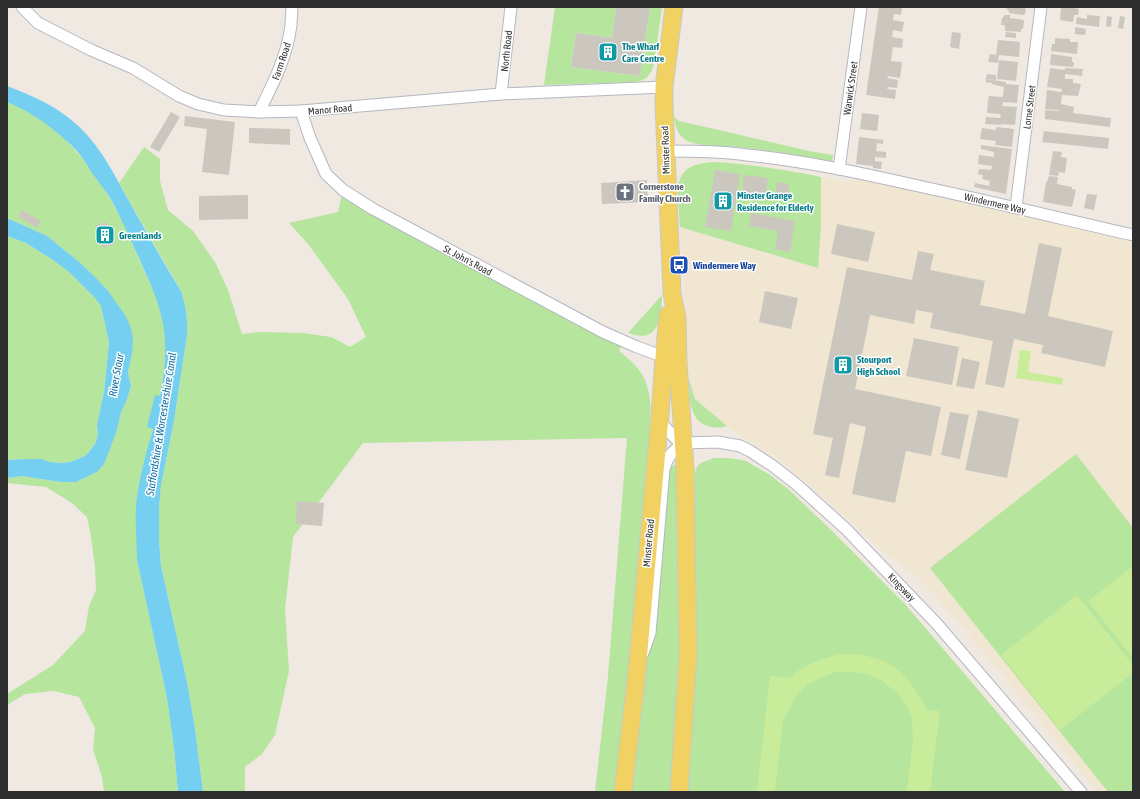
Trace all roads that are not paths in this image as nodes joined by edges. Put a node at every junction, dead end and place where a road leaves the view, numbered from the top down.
1 (22, 7) edge
2 (292, 7) edge
3 (511, 7) edge
4 (674, 7) edge
5 (861, 7) edge
6 (1041, 7) edge
7 (664, 87) junction
8 (502, 94) junction
9 (302, 111) junction
10 (259, 112) junction
11 (665, 151) junction
12 (839, 169) junction
13 (1016, 208) junction
14 (1133, 236) edge
15 (671, 359) junction
16 (660, 416) junction
17 (684, 443) junction
18 (637, 672) junction
19 (623, 792) edge
20 (679, 792) edge
21 (1081, 792) edge

1 - 10 street, Manor Road
2 - 10 street, Farm Road
3 - 8 street, North Road
4 - 7 main road, Minster Road
5 - 12 street, Warwick Street
6 - 13 street, Lorne Street
7 - 8 street, Manor Road
7 - 11 main road, Minster Road
8 - 9 street, Manor Road
9 - 10 street, Manor Road
9 - 15 street, St. John's Road
11 - 12 street, Windermere Way
11 - 15 main road, Minster Road
12 - 13 street, Windermere Way
13 - 14 street, Windermere Way
15 - 16 main road, Minster Road
15 - 17 main road, Minster Road
16 - 17 street
16 - 18 main road, Minster Road
17 - 18 street
17 - 20 main road, Minster Road
17 - 21 street, Kingsway
18 - 19 main road, Minster Road

